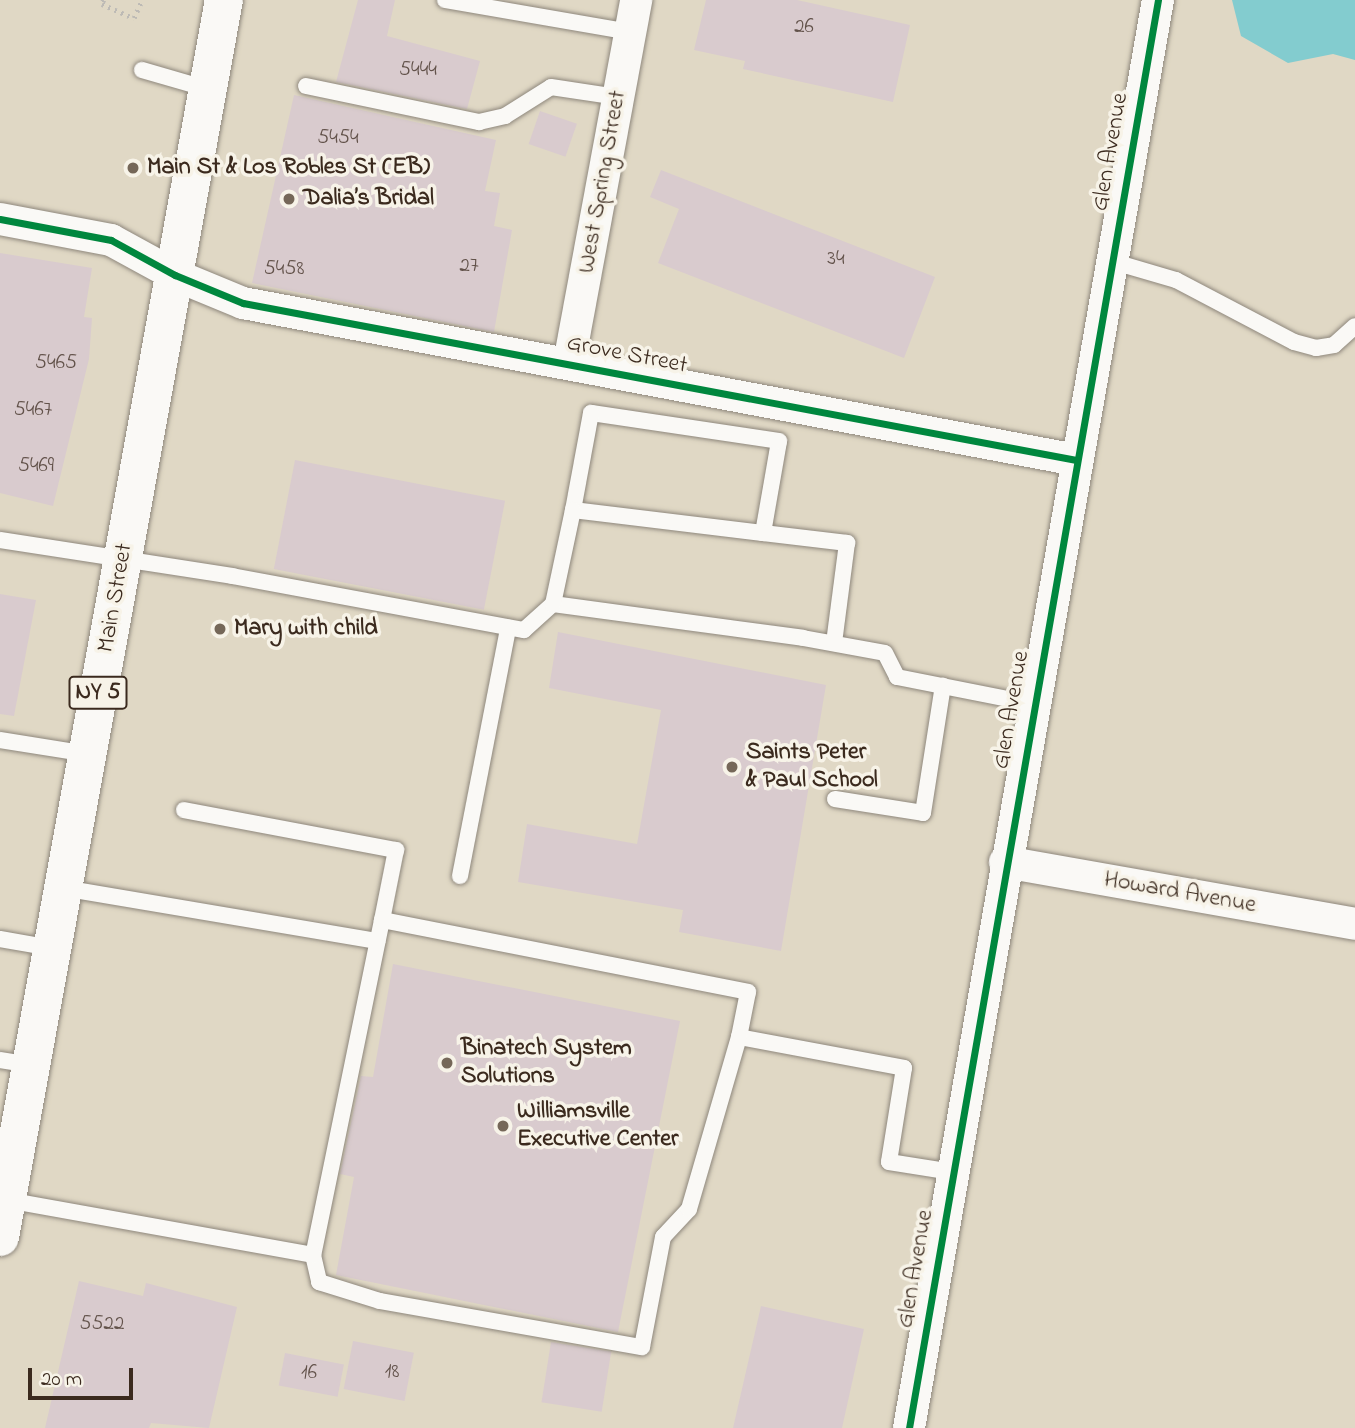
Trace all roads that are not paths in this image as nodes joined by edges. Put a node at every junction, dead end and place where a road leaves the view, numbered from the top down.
1 (224, 0) edge
2 (444, 0) edge
3 (636, 0) edge
4 (1158, 0) edge
5 (630, 32) junction
6 (142, 69) dead end
7 (306, 86) dead end
8 (208, 89) junction
9 (618, 97) junction
10 (0, 219) edge
11 (1111, 261) junction
12 (175, 275) junction
13 (1355, 326) edge
14 (569, 363) junction
15 (1076, 460) junction
16 (573, 510) junction
17 (764, 533) junction
18 (0, 540) edge
19 (123, 558) junction
20 (553, 604) junction
21 (508, 628) junction
22 (834, 643) junction
23 (943, 687) junction
24 (1033, 704) junction
25 (0, 740) edge
26 (87, 754) junction
27 (835, 799) dead end
28 (184, 810) dead end
29 (1004, 862) junction
30 (460, 876) dead end
31 (63, 888) junction
32 (382, 920) junction
33 (1355, 924) edge
34 (0, 939) edge
35 (378, 941) junction
36 (52, 948) junction
37 (739, 1037) junction
38 (15, 1063) edge
39 (952, 1172) junction
40 (7, 1200) junction
41 (0, 1237) edge
42 (313, 1255) junction
43 (909, 1428) edge

1 - 8 main road, Main Street / NY 5
2 - 5 lane
3 - 5 street, West Spring Street
4 - 11 street, Glen Avenue
5 - 9 street, West Spring Street
6 - 8 lane
7 - 9 lane
8 - 12 main road, Main Street / NY 5
9 - 14 street, West Spring Street
10 - 12 street, Grove Street
11 - 13 lane
11 - 15 street, Glen Avenue
12 - 14 street, Grove Street
12 - 19 main road, Main Street / NY 5
14 - 15 street, Grove Street
15 - 24 street, Glen Avenue
16 - 17 lane
16 - 17 lane
16 - 20 lane
17 - 22 lane
18 - 19 lane
19 - 21 lane
19 - 26 main road, Main Street / NY 5
20 - 21 lane
20 - 22 lane
21 - 30 lane
22 - 23 lane
23 - 24 lane
23 - 27 lane
24 - 29 street, Glen Avenue
25 - 26 lane
26 - 31 main road, Main Street / NY 5
28 - 32 lane
29 - 33 street, Howard Avenue
29 - 39 street, Glen Avenue
31 - 35 lane
31 - 36 main road, Main Street / NY 5
32 - 35 lane
32 - 37 lane
34 - 36 lane
35 - 42 lane
36 - 38 main road, Main Street / NY 5
37 - 39 lane
37 - 42 lane
38 - 40 main road, Main Street / NY 5
39 - 43 street, Glen Avenue
40 - 41 main road, Main Street / NY 5
40 - 42 lane

